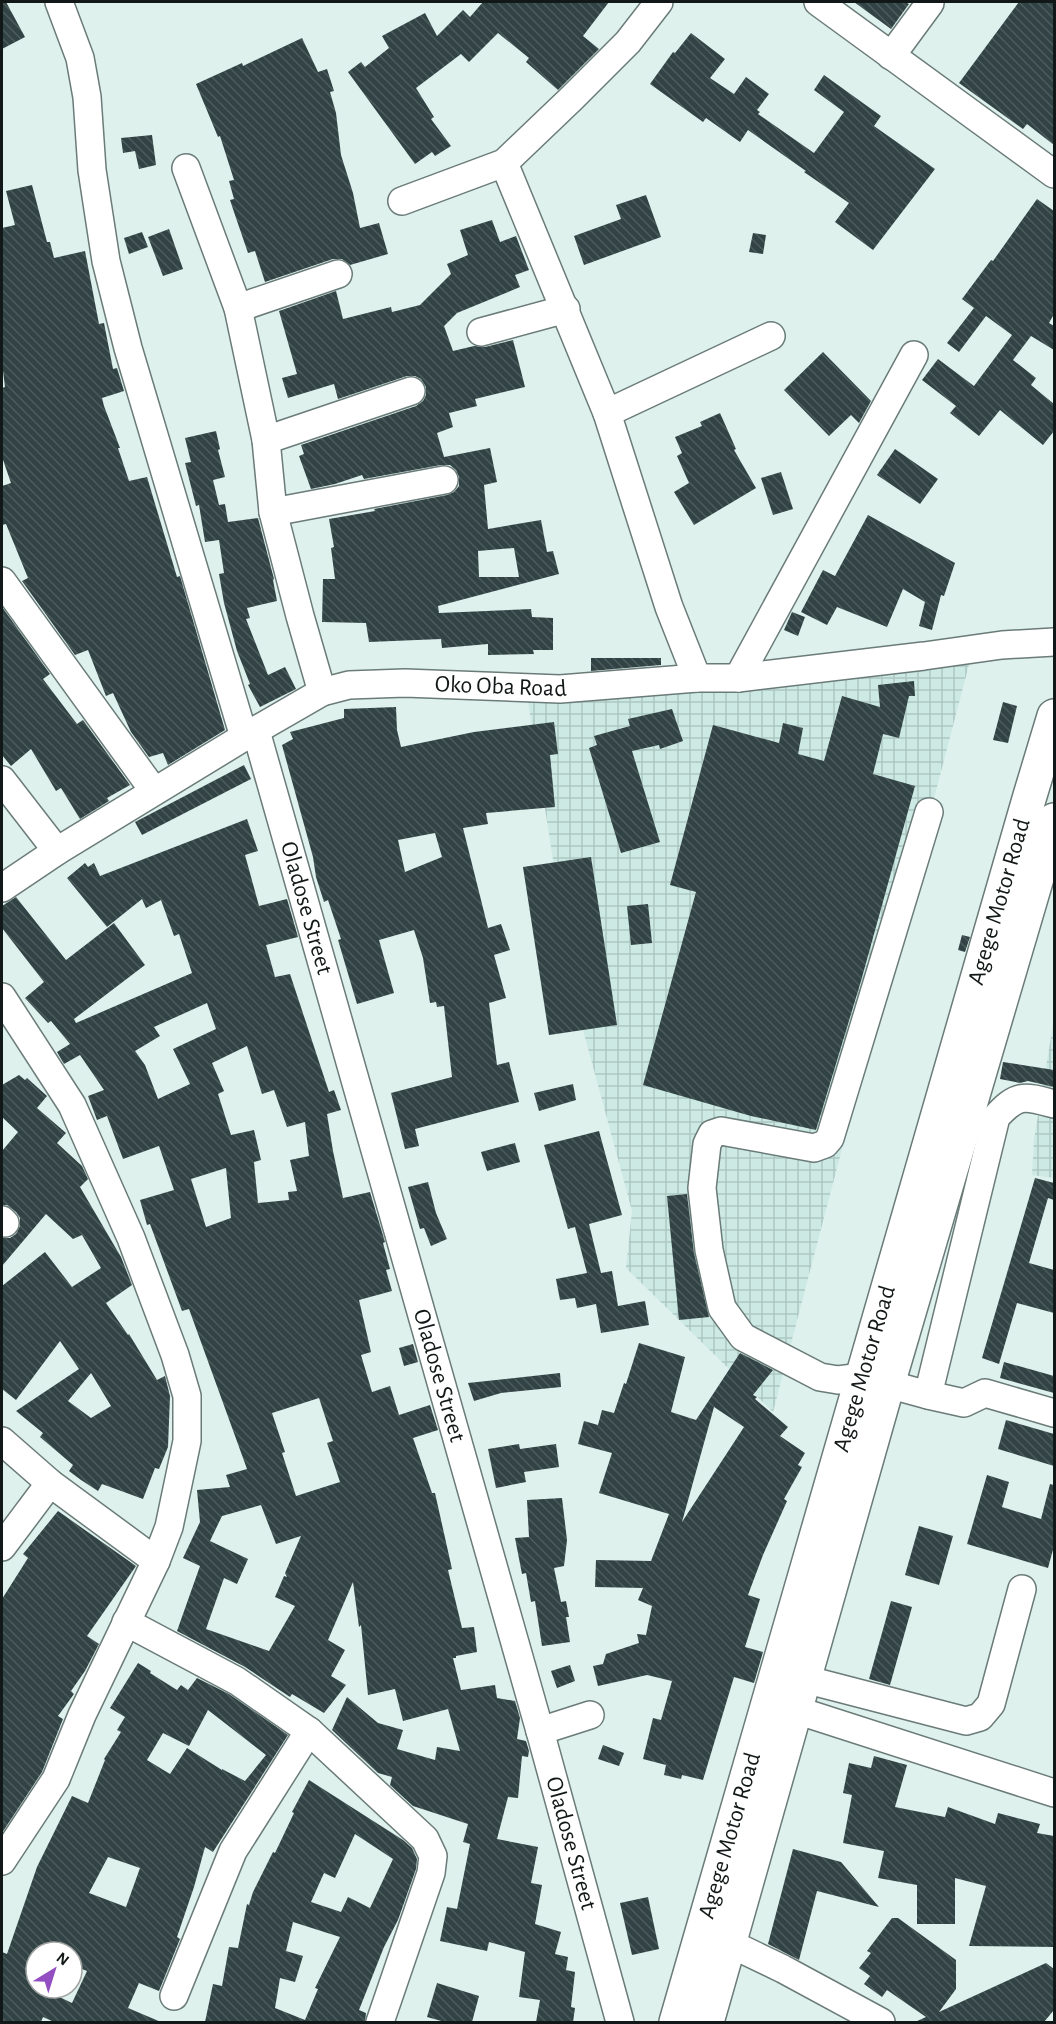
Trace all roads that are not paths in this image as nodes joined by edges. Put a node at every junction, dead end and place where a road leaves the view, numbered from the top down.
1 (59, 2) edge
2 (659, 2) edge
3 (818, 2) edge
4 (930, 3) dead end
5 (891, 56) junction
6 (504, 163) junction
7 (186, 168) dead end
8 (1054, 174) edge
9 (402, 201) dead end
10 (338, 274) dead end
11 (238, 308) junction
12 (566, 309) junction
13 (482, 332) dead end
14 (771, 336) dead end
15 (914, 355) dead end
16 (411, 391) dead end
17 (607, 413) junction
18 (266, 440) junction
19 (444, 480) dead end
20 (273, 512) junction
21 (2, 581) edge
22 (1054, 642) edge
23 (697, 678) junction
24 (738, 678) junction
25 (322, 692) junction
26 (1054, 716) edge
27 (250, 734) junction
28 (2, 780) edge
29 (154, 791) junction
30 (929, 812) dead end
31 (1054, 820) edge
32 (57, 851) junction
33 (2, 888) edge
34 (2, 997) edge
35 (1054, 1104) edge
36 (875, 1381) junction
37 (928, 1395) junction
38 (1054, 1413) edge
39 (2, 1440) edge
40 (50, 1483) junction
41 (2, 1547) edge
42 (156, 1561) junction
43 (1022, 1590) dead end
44 (126, 1622) junction
45 (804, 1678) junction
46 (796, 1710) junction
47 (590, 1715) dead end
48 (309, 1731) junction
49 (540, 1731) junction
50 (1054, 1792) edge
51 (2, 1861) edge
52 (729, 1943) junction
53 (174, 1996) dead end
54 (380, 2022) edge
55 (620, 2022) edge
56 (676, 2022) edge
57 (706, 2022) edge
58 (881, 2022) edge

1 - 27 street, Oladose Street
2 - 6 street
3 - 5 street
4 - 5 street
5 - 8 street
6 - 9 street
6 - 12 street
7 - 11 street
10 - 11 street
11 - 18 street
12 - 13 street
12 - 17 street
14 - 17 street
15 - 24 street
16 - 18 street
17 - 23 street
18 - 20 street
19 - 20 street
20 - 25 street
21 - 29 street
22 - 24 street, Oko Oba Road
23 - 24 street, Oko Oba Road
23 - 25 street, Oko Oba Road
25 - 27 street, Oko Oba Road
26 - 36 main road, Agege Motor Road
27 - 29 street, Oko Oba Road
27 - 49 street, Oladose Street
28 - 32 street
29 - 32 street, Oko Oba Road
30 - 36 street
31 - 36 main road, Agege Motor Road
32 - 33 street, Oko Oba Road
34 - 42 street
35 - 37 street
36 - 37 street
36 - 45 main road, Agege Motor Road
36 - 56 main road, Agege Motor Road
37 - 38 street
39 - 40 street
40 - 41 street
40 - 42 street
42 - 44 street
43 - 45 street
44 - 48 street
44 - 51 street
45 - 46 main road, Agege Motor Road
46 - 50 street
46 - 52 main road, Agege Motor Road
47 - 49 street
48 - 53 street
48 - 54 street
49 - 55 street, Oladose Street
52 - 57 main road, Agege Motor Road
52 - 58 street

